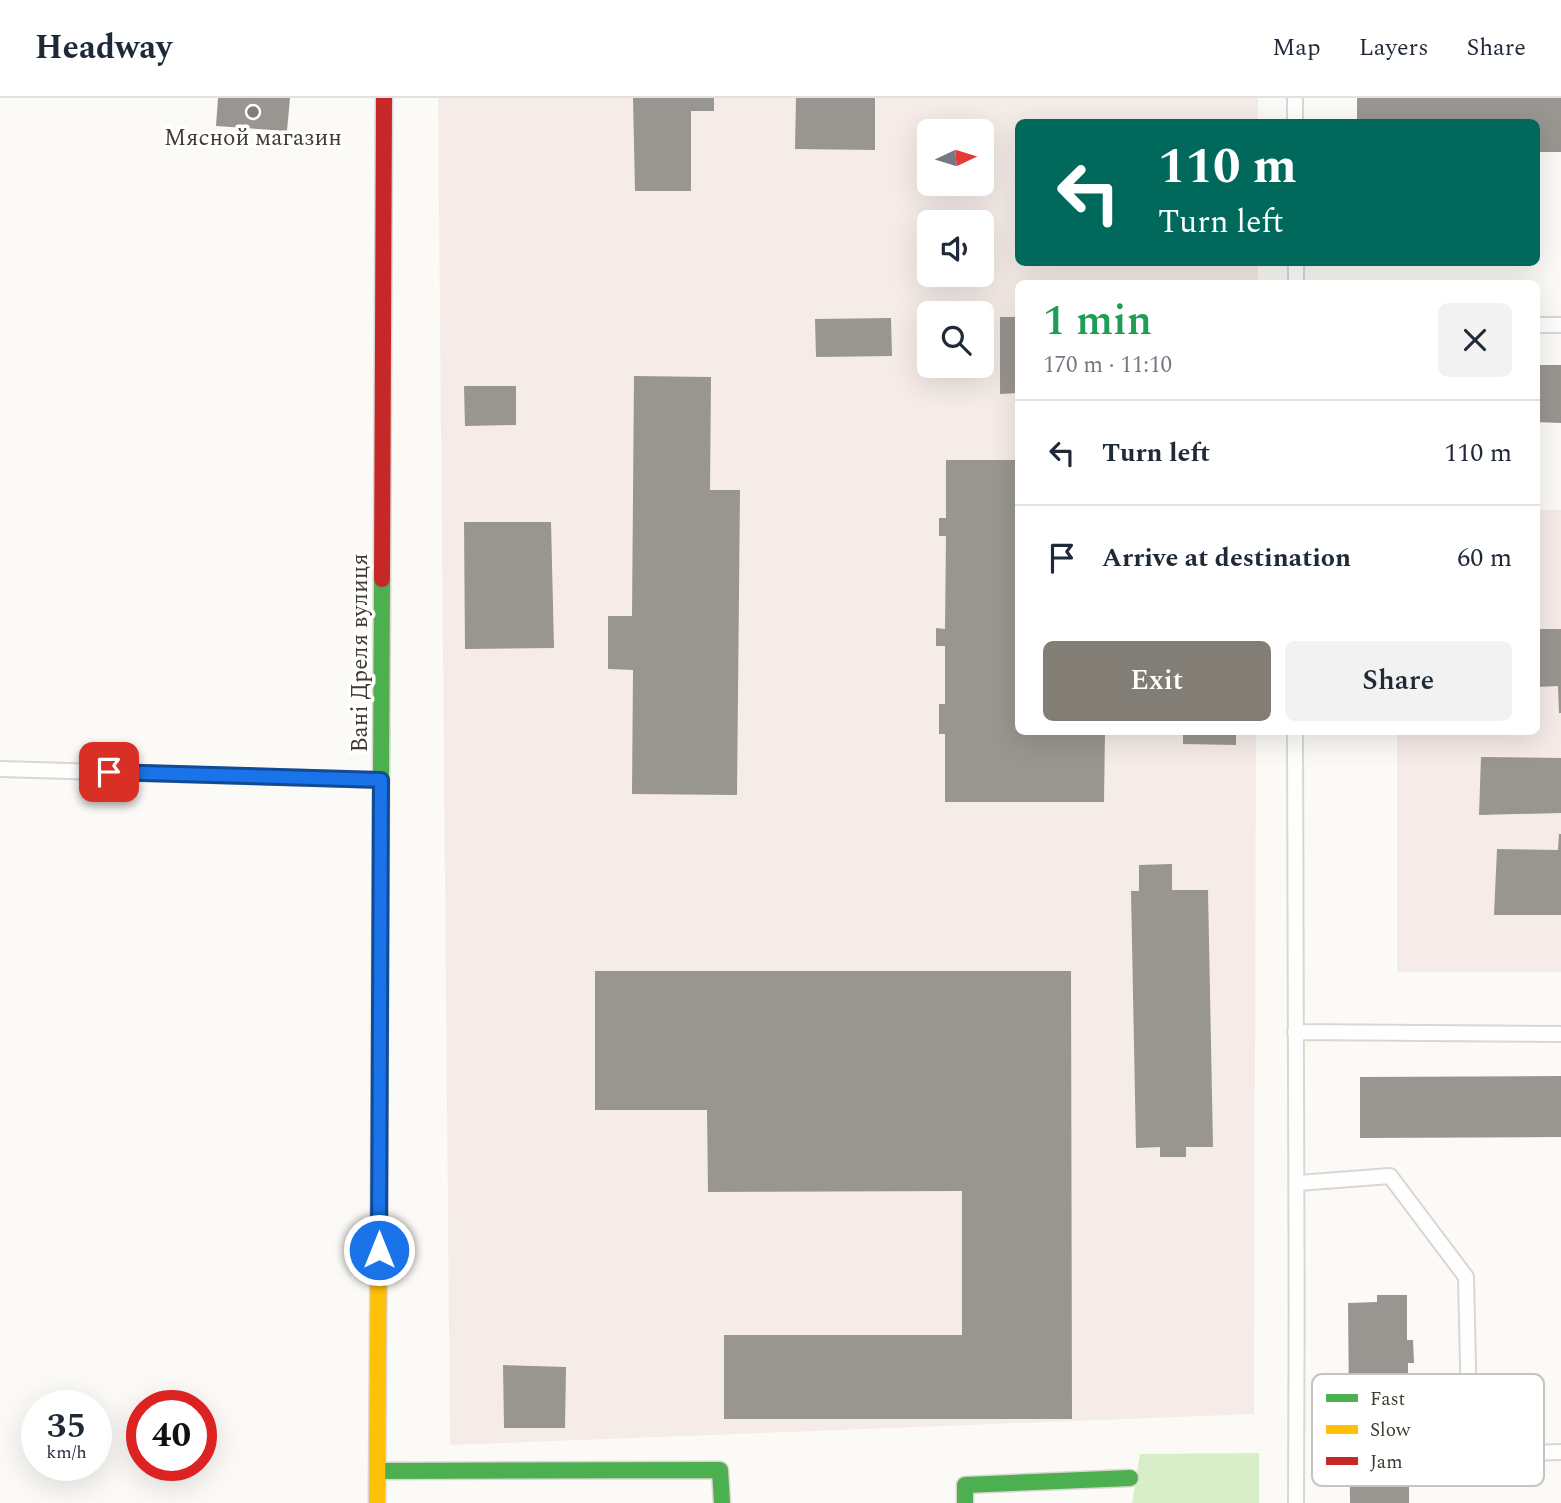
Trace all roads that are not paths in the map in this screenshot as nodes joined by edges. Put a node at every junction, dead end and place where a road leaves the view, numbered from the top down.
1 (384, 98) edge
2 (1295, 98) edge
3 (1295, 119) edge
4 (1540, 324) edge
5 (1561, 325) edge
6 (1295, 735) edge
7 (0, 769) edge
8 (381, 780) junction
9 (1295, 1032) junction
10 (1561, 1034) edge
11 (1298, 1183) junction
12 (1468, 1374) edge
13 (378, 1471) junction
14 (1130, 1478) dead end
15 (377, 1503) edge
16 (722, 1503) edge
17 (965, 1503) edge
18 (1296, 1503) edge

1 - 8 street, Вані Дреля вулиця
2 - 3 lane
4 - 5 lane
6 - 9 lane
7 - 8 lane
8 - 13 street, Вані Дреля вулиця
9 - 10 lane
9 - 11 lane
11 - 12 lane
11 - 18 lane
13 - 15 street, Вані Дреля вулиця
13 - 16 street
14 - 17 street

